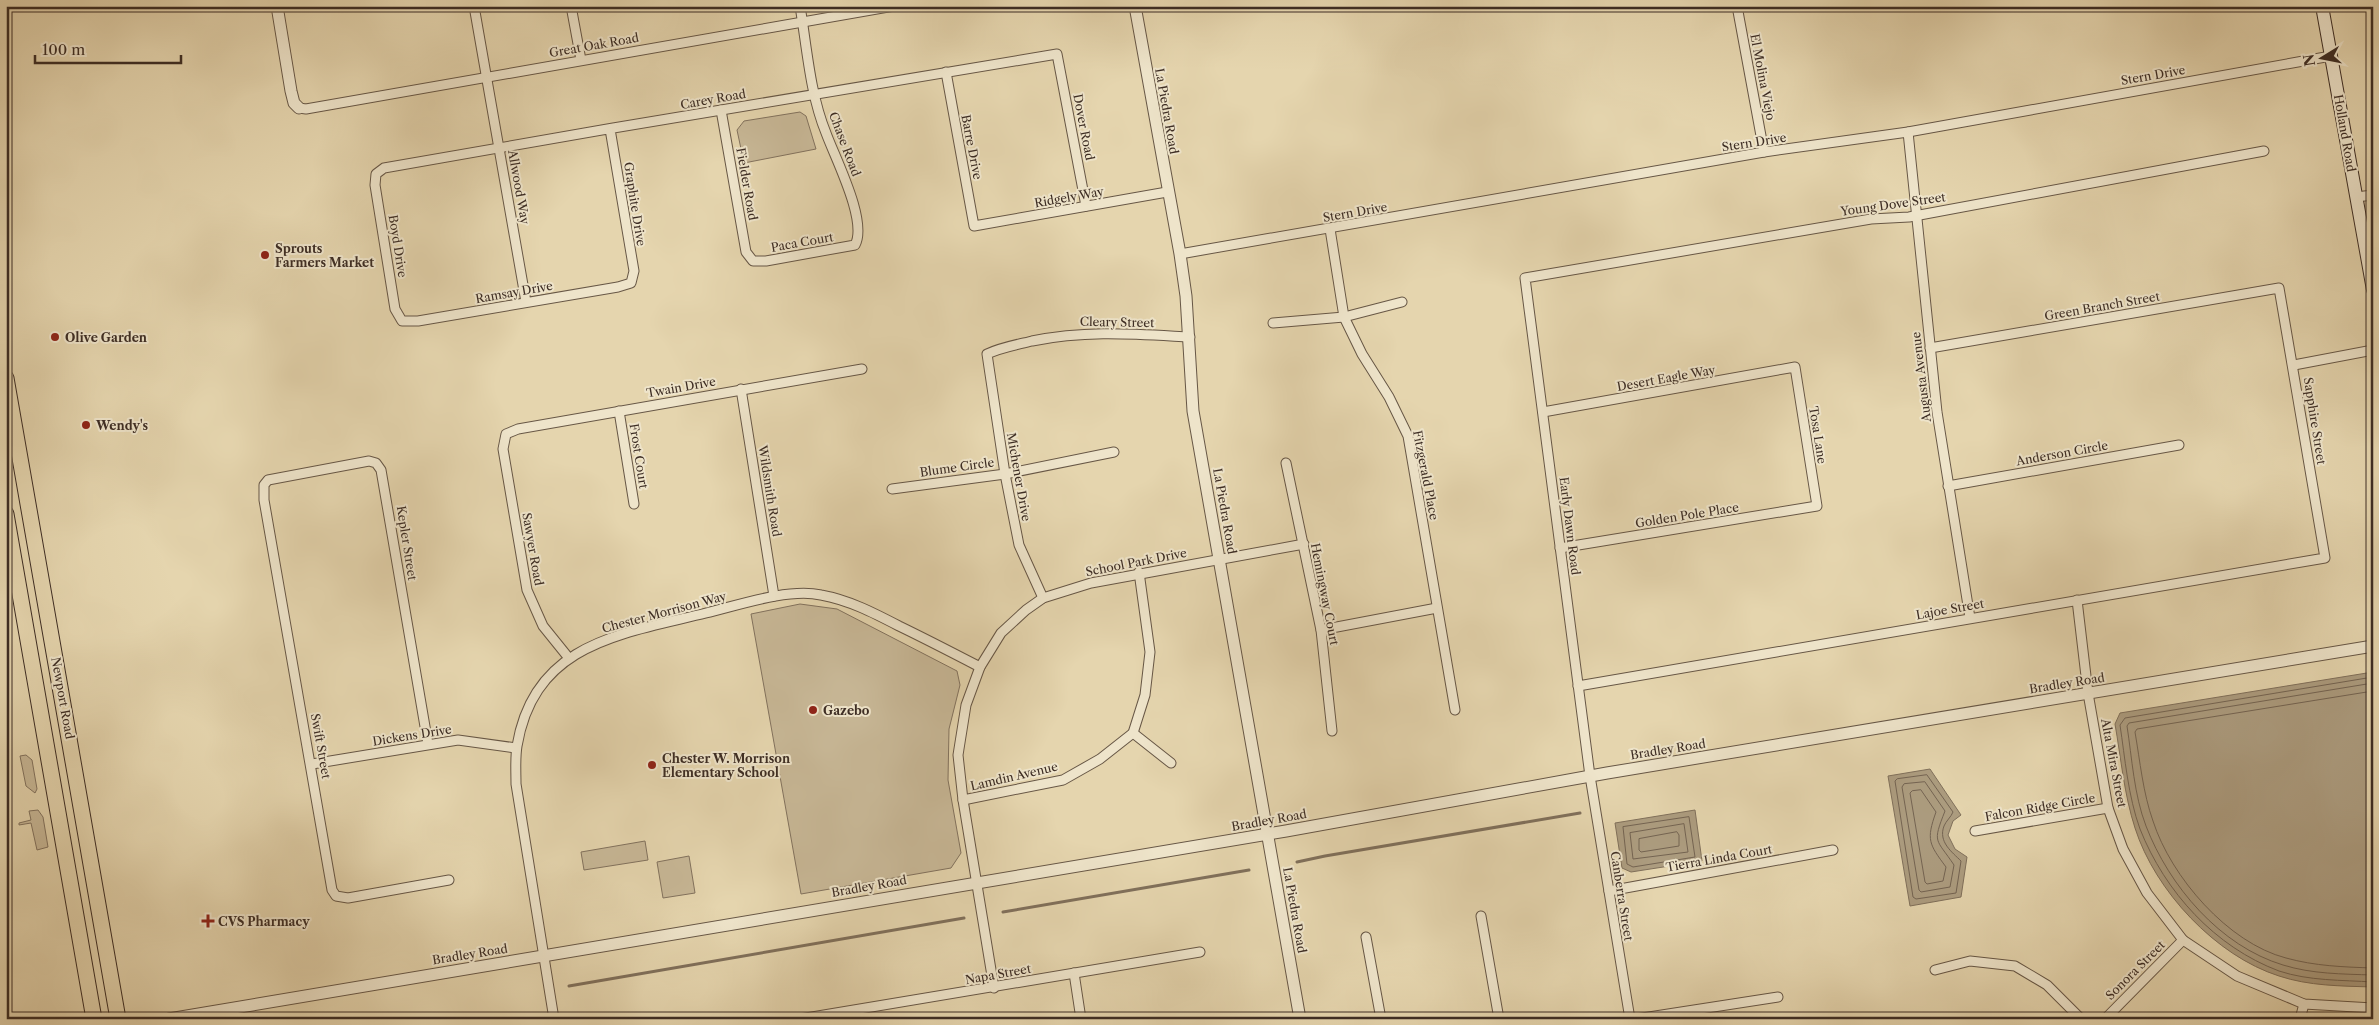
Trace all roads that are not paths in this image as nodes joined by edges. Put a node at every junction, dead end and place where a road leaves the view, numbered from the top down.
1 (277, 6) edge
2 (474, 6) edge
3 (572, 6) edge
4 (800, 6) edge
5 (894, 6) edge
6 (1135, 6) edge
7 (1737, 6) edge
8 (2322, 6) edge
9 (803, 22) junction
10 (1057, 54) joint
11 (2331, 56) junction
12 (581, 60) junction
13 (946, 72) junction
14 (487, 76) junction
15 (815, 94) junction
16 (299, 108) joint
17 (721, 110) junction
18 (610, 129) junction
19 (1908, 132) junction
20 (500, 147) junction
21 (2264, 151) dead end
22 (1764, 152) junction
23 (376, 174) joint
24 (1168, 192) junction
25 (2373, 195) edge
26 (2356, 198) junction
27 (1086, 206) junction
28 (1915, 215) junction
29 (974, 226) joint
30 (1330, 229) junction
31 (854, 245) joint
32 (1180, 254) junction
33 (753, 261) joint
34 (1525, 278) joint
35 (631, 284) joint
36 (2279, 288) joint
37 (2373, 290) edge
38 (526, 302) junction
39 (1402, 302) dead end
40 (1344, 317) junction
41 (402, 321) joint
42 (1273, 323) dead end
43 (1190, 337) junction
44 (1930, 348) junction
45 (2373, 350) edge
46 (988, 354) joint
47 (2294, 365) junction
48 (1794, 367) joint
49 (862, 369) dead end
50 (6, 378) edge
51 (741, 389) junction
52 (619, 411) junction
53 (1543, 412) junction
54 (506, 434) joint
55 (2179, 445) dead end
56 (1114, 452) dead end
57 (1286, 463) dead end
58 (1005, 474) junction
59 (264, 485) joint
60 (1948, 486) junction
61 (892, 489) dead end
62 (634, 504) dead end
63 (1817, 506) joint
64 (6, 514) edge
65 (1304, 544) junction
66 (1560, 548) junction
67 (2325, 558) joint
68 (1220, 560) junction
69 (1139, 572) junction
70 (774, 596) junction
71 (1044, 598) junction
72 (2076, 600) junction
73 (1437, 608) junction
74 (1970, 618) junction
75 (1321, 630) junction
76 (2373, 646) edge
77 (568, 657) junction
78 (980, 667) junction
79 (1578, 686) junction
80 (2088, 694) junction
81 (1455, 710) dead end
82 (1332, 731) dead end
83 (1133, 733) junction
84 (428, 744) junction
85 (516, 748) junction
86 (1171, 763) dead end
87 (312, 764) junction
88 (1590, 776) junction
89 (963, 800) junction
90 (2108, 808) junction
91 (1975, 831) dead end
92 (1268, 834) junction
93 (1833, 850) dead end
94 (449, 880) dead end
95 (977, 882) junction
96 (1609, 891) junction
97 (1481, 916) dead end
98 (1366, 937) dead end
99 (2183, 940) junction
100 (1200, 952) dead end
101 (545, 955) junction
102 (1935, 970) dead end
103 (1074, 973) junction
104 (994, 988) junction
105 (1778, 996) dead end
106 (2304, 1004) junction
107 (2373, 1008) edge
108 (820, 1017) edge
109 (94, 1019) edge
110 (118, 1019) edge
111 (169, 1019) edge
112 (554, 1019) edge
113 (800, 1019) edge
114 (1082, 1019) edge
115 (1300, 1019) edge
116 (1381, 1019) edge
117 (1499, 1019) edge
118 (1630, 1019) edge
119 (1636, 1019) edge
120 (2081, 1019) edge
121 (2105, 1019) edge
122 (2300, 1019) edge

1 - 16 street
2 - 14 street, Allwood Way
3 - 12 street
4 - 9 street, Chase Road
5 - 9 street, Great Oak Road
6 - 24 street, La Piedra Road
7 - 22 street, El Molina Viejo
8 - 11 main road, Holland Road
9 - 12 street, Great Oak Road
9 - 15 street, Chase Road
10 - 13 street, Carey Road
10 - 27 street, Dover Road
11 - 19 street, Stern Drive
11 - 26 main road, Holland Road
12 - 14 street, Great Oak Road
13 - 15 street, Carey Road
13 - 29 street, Barre Drive
14 - 16 street, Great Oak Road
14 - 20 street, Allwood Way
15 - 17 street, Carey Road
15 - 31 street, Chase Road
17 - 18 street, Carey Road
17 - 33 street, Fielder Road
18 - 20 street, Carey Road
18 - 35 street, Graphite Drive
19 - 22 street, Stern Drive
19 - 28 street, Augusta Avenue
20 - 23 street, Carey Road
20 - 38 street, Allwood Way
21 - 28 street, Young Dove Street
22 - 30 street, Stern Drive
23 - 41 street, Boyd Drive
24 - 27 street, Ridgely Way
24 - 32 street, La Piedra Road
25 - 26 street
26 - 37 main road, Holland Road
27 - 29 street, Ridgely Way
28 - 34 street, Young Dove Street
28 - 44 street, Augusta Avenue
30 - 32 street, Stern Drive
30 - 40 street, Fitzgerald Place
31 - 33 street, Paca Court
32 - 43 street, La Piedra Road
34 - 53 street, Early Dawn Road
35 - 38 street, Ramsay Drive
36 - 44 street, Green Branch Street
36 - 47 street, Sapphire Street
38 - 41 street, Ramsay Drive
39 - 40 street
40 - 42 street
40 - 73 street, Fitzgerald Place
43 - 46 street, Cleary Street
43 - 68 street, La Piedra Road
44 - 60 street, Augusta Avenue
45 - 47 street
46 - 58 street, Michener Drive
47 - 67 street, Sapphire Street
48 - 53 street, Desert Eagle Way
48 - 63 street, Tosa Lane
49 - 51 street, Twain Drive
50 - 110 main road, Newport Road
51 - 52 street, Twain Drive
51 - 70 street, Wildsmith Road
52 - 54 street, Twain Drive
52 - 62 street, Frost Court
53 - 66 street, Early Dawn Road
54 - 77 street, Sawyer Road
55 - 60 street, Anderson Circle
56 - 58 street, Blume Circle
57 - 65 street, Hemingway Court
58 - 61 street, Blume Circle
58 - 71 street, Michener Drive
59 - 84 street, Kepler Street
59 - 87 street, Swift Street
60 - 74 street, Augusta Avenue
63 - 66 street, Golden Pole Place
64 - 109 main road, Newport Road
65 - 68 street, School Park Drive
65 - 75 street, Hemingway Court
66 - 79 street, Early Dawn Road
67 - 72 street, Lajoe Street
68 - 69 street, School Park Drive
68 - 92 street, La Piedra Road
69 - 71 street, School Park Drive
69 - 83 street
70 - 77 street, Chester Morrison Way
70 - 78 street, Chester Morrison Way
71 - 78 street, School Park Drive
72 - 74 street, Lajoe Street
72 - 80 street, Alta Mira Street
73 - 75 street
73 - 81 street, Fitzgerald Place
74 - 79 street, Lajoe Street
75 - 82 street, Hemingway Court
76 - 80 street, Bradley Road
77 - 85 street, Chester Morrison Way
78 - 89 street, School Park Drive
79 - 88 street, Early Dawn Road
80 - 88 street, Bradley Road
80 - 90 street, Alta Mira Street
83 - 86 street
83 - 89 street, Lamdin Avenue
84 - 85 street, Dickens Drive
84 - 87 street, Dickens Drive
85 - 101 street, Chester Morrison Way
87 - 94 street, Swift Street
88 - 92 street, Bradley Road
88 - 96 street, Canberra Street
89 - 95 street, School Park Drive
90 - 91 street, Falcon Ridge Circle
90 - 99 street, Alta Mira Street
92 - 95 street, Bradley Road
92 - 115 street, La Piedra Road
93 - 96 street, Tierra Linda Court
95 - 101 street, Bradley Road
95 - 104 street, School Park Drive
96 - 118 street, Canberra Street
97 - 117 street
98 - 116 street
99 - 106 street, Alta Mira Street
99 - 121 street, Sonora Street
100 - 103 street, Napa Street
101 - 111 street, Bradley Road
101 - 112 street, Chester Morrison Way
102 - 120 street
103 - 104 street, Napa Street
103 - 114 street
104 - 108 street, Napa Street
105 - 119 street
106 - 107 street, Alta Mira Street
106 - 122 street
108 - 113 street, Napa Street

